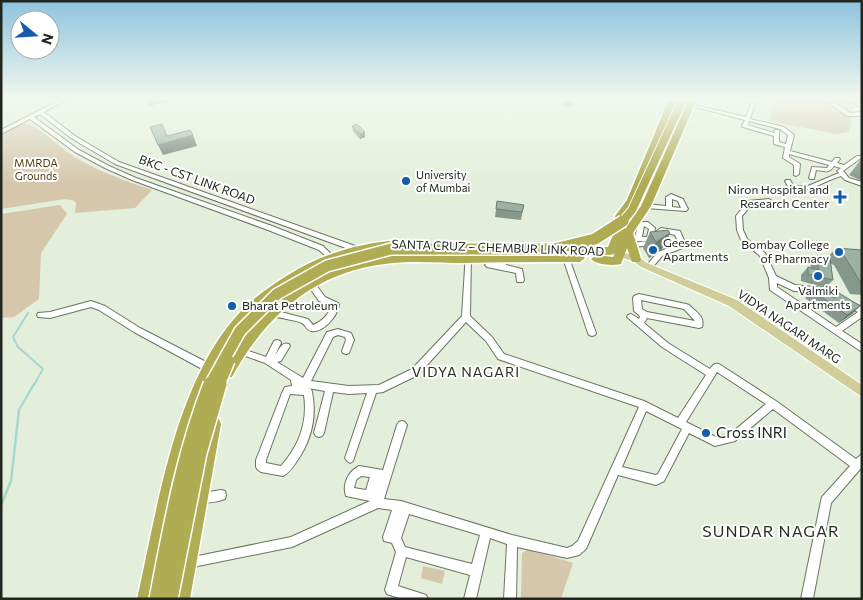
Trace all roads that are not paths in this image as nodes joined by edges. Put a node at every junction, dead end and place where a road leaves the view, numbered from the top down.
1 (45, 127) edge
2 (60, 127) edge
3 (662, 127) edge
4 (676, 127) edge
5 (677, 127) edge
6 (680, 127) edge
7 (747, 127) edge
8 (778, 127) joint
9 (681, 128) joint
10 (776, 135) junction
11 (81, 143) junction
12 (72, 147) junction
13 (788, 149) junction
14 (859, 157) dead end
15 (107, 158) junction
16 (835, 161) junction
17 (98, 162) junction
18 (845, 167) junction
19 (796, 174) dead end
20 (840, 174) junction
21 (812, 178) dead end
22 (788, 181) dead end
23 (862, 184) edge
24 (221, 200) junction
25 (769, 200) dead end
26 (645, 202) junction
27 (214, 207) junction
28 (669, 208) dead end
29 (620, 216) junction
30 (277, 221) junction
31 (642, 223) junction
32 (270, 228) junction
33 (629, 237) junction
34 (469, 245) junction
35 (538, 247) junction
36 (356, 250) junction
37 (569, 254) junction
38 (613, 256) junction
39 (332, 258) junction
40 (468, 259) junction
41 (502, 263) junction
42 (643, 264) junction
43 (489, 266) dead end
44 (773, 278) junction
45 (520, 280) dead end
46 (310, 284) junction
47 (862, 311) edge
48 (273, 313) junction
49 (41, 315) dead end
50 (645, 315) junction
51 (466, 317) junction
52 (631, 317) dead end
53 (242, 319) junction
54 (640, 324) junction
55 (259, 327) junction
56 (837, 331) junction
57 (592, 334) dead end
58 (277, 343) dead end
59 (286, 346) dead end
60 (862, 349) edge
61 (240, 351) junction
62 (346, 351) dead end
63 (269, 359) junction
64 (207, 367) junction
65 (712, 374) junction
66 (295, 379) junction
67 (305, 384) junction
68 (330, 387) junction
69 (373, 389) junction
70 (297, 390) junction
71 (862, 392) edge
72 (773, 404) junction
73 (644, 405) junction
74 (190, 411) junction
75 (402, 425) dead end
76 (684, 425) junction
77 (319, 434) dead end
78 (350, 458) dead end
79 (859, 462) edge
80 (616, 470) junction
81 (373, 473) junction
82 (386, 475) junction
83 (221, 495) dead end
84 (200, 498) junction
85 (376, 499) junction
86 (403, 507) junction
87 (486, 532) junction
88 (512, 540) junction
89 (402, 551) junction
90 (188, 563) junction
91 (476, 572) junction
92 (145, 599) edge
93 (150, 599) edge
94 (156, 599) edge
95 (170, 599) edge
96 (181, 599) edge
97 (422, 599) edge
98 (470, 599) edge
99 (510, 599) edge
100 (807, 599) edge

1 - 12 street, BKC - CST LINK ROAD
2 - 11 street, BKC - CST LINK ROAD
3 - 29 highway
4 - 9 highway
5 - 94 highway, bridge
6 - 26 highway
7 - 10 street
8 - 10 street
8 - 13 street
9 - 26 highway, SANTA CRUZ – CHEMBUR LINK ROAD
10 - 13 street
11 - 12 street
11 - 15 street, BKC - CST LINK ROAD
12 - 17 street, BKC - CST LINK ROAD
13 - 16 street
13 - 19 street
14 - 18 street
15 - 17 street
15 - 24 street, BKC - CST LINK ROAD
16 - 18 street
16 - 21 street
17 - 27 street, BKC - CST LINK ROAD
18 - 20 street
20 - 22 street
20 - 23 street
24 - 27 street
24 - 30 street, BKC - CST LINK ROAD
25 - 44 street
26 - 28 street
26 - 31 highway, SANTA CRUZ – CHEMBUR LINK ROAD
26 - 95 highway, bridge
27 - 32 street, BKC - CST LINK ROAD
29 - 31 highway
29 - 33 highway, SANTA CRUZ – CHEMBUR LINK ROAD
29 - 35 highway
30 - 32 street
30 - 36 street, BKC - CST LINK ROAD
31 - 33 highway, SANTA CRUZ – CHEMBUR LINK ROAD
31 - 33 street
32 - 39 street, BKC - CST LINK ROAD
33 - 37 highway
33 - 38 highway, SANTA CRUZ – CHEMBUR LINK ROAD
33 - 42 highway
33 - 42 street
34 - 35 highway, SANTA CRUZ – CHEMBUR LINK ROAD
34 - 36 highway, SANTA CRUZ – CHEMBUR LINK ROAD
34 - 40 street
35 - 37 highway, SANTA CRUZ – CHEMBUR LINK ROAD
36 - 39 highway, SANTA CRUZ – CHEMBUR LINK ROAD
37 - 38 highway, SANTA CRUZ – CHEMBUR LINK ROAD
37 - 41 highway, SANTA CRUZ – CHEMBUR LINK ROAD
37 - 57 street
38 - 42 main road, VIDYA NAGARI MARG
39 - 53 highway, SANTA CRUZ – CHEMBUR LINK ROAD
40 - 41 highway, SANTA CRUZ – CHEMBUR LINK ROAD
40 - 46 highway, SANTA CRUZ – CHEMBUR LINK ROAD
40 - 51 street
41 - 43 street
41 - 45 street
42 - 71 main road, VIDYA NAGARI MARG
44 - 47 street
44 - 56 street
46 - 48 highway, SANTA CRUZ – CHEMBUR LINK ROAD
46 - 48 street
47 - 56 street
48 - 55 highway, SANTA CRUZ – CHEMBUR LINK ROAD
49 - 64 street
50 - 50 street
50 - 54 street
51 - 69 street
51 - 73 street
52 - 54 street
53 - 55 highway
53 - 64 highway, SANTA CRUZ – CHEMBUR LINK ROAD
54 - 65 street
55 - 61 highway, SANTA CRUZ – CHEMBUR LINK ROAD
56 - 60 street
58 - 63 street
59 - 63 street
61 - 63 street
61 - 84 highway, SANTA CRUZ – CHEMBUR LINK ROAD
62 - 67 street
63 - 66 street
64 - 74 highway, SANTA CRUZ – CHEMBUR LINK ROAD
65 - 72 street
65 - 76 street
66 - 67 street
66 - 70 street
67 - 68 street
68 - 69 street
68 - 77 street
69 - 78 street
70 - 70 street
72 - 76 street
72 - 79 street
73 - 76 street
73 - 80 street
74 - 92 highway, SANTA CRUZ – CHEMBUR LINK ROAD
74 - 93 highway
75 - 82 street
76 - 80 street
79 - 100 street
80 - 88 street
81 - 82 street
81 - 85 street
81 - 85 street
82 - 85 street
83 - 84 street
84 - 90 highway, SANTA CRUZ – CHEMBUR LINK ROAD
85 - 86 street
85 - 90 street
86 - 87 street
86 - 89 street
87 - 88 street
87 - 91 street
88 - 99 street
89 - 91 street
89 - 97 street
90 - 96 highway, SANTA CRUZ – CHEMBUR LINK ROAD
91 - 98 street

